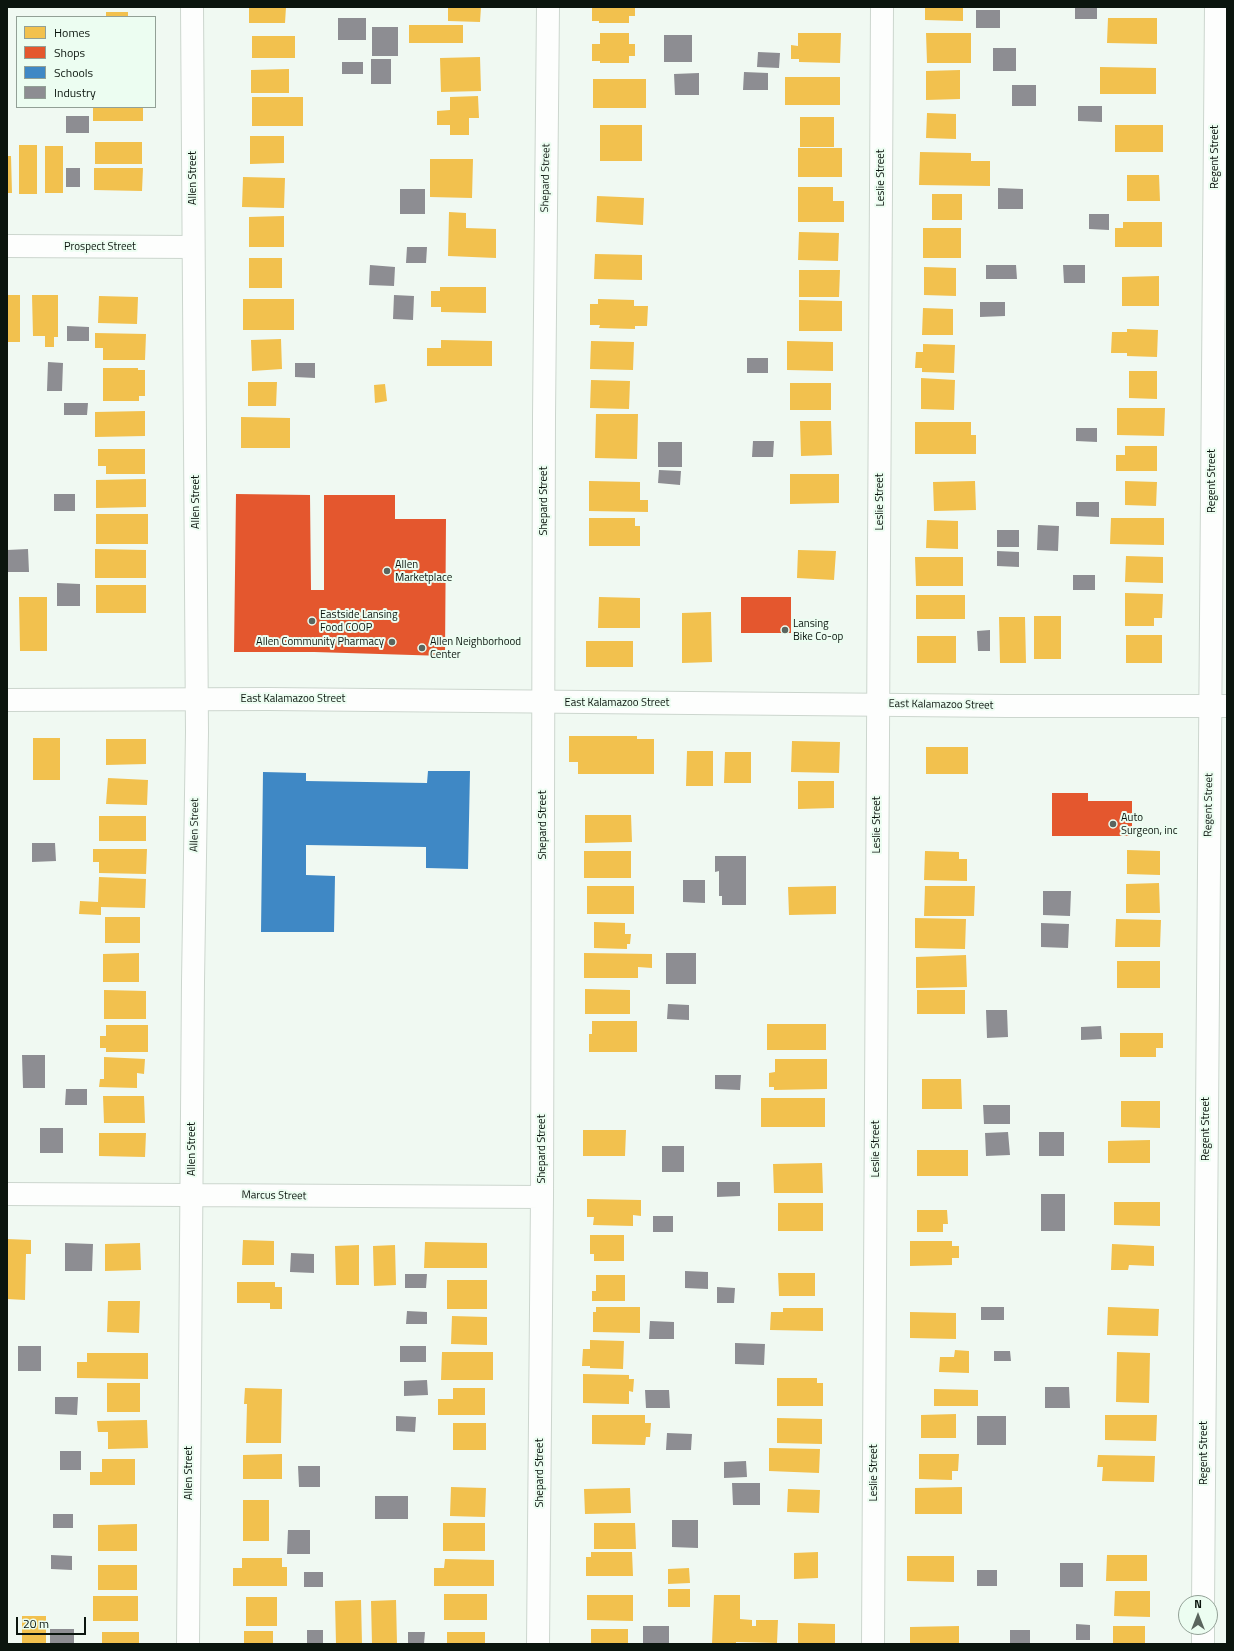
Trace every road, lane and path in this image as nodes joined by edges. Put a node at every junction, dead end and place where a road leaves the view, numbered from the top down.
1 (192, 7) edge
2 (548, 7) edge
3 (882, 7) edge
4 (1216, 7) edge
5 (7, 246) edge
6 (194, 247) junction
7 (196, 699) junction
8 (7, 700) edge
9 (544, 702) junction
10 (878, 705) junction
11 (1219, 706) edge
12 (7, 1194) edge
13 (192, 1195) junction
14 (542, 1197) junction
15 (1203, 1595) edge
16 (188, 1644) edge
17 (538, 1644) edge
18 (873, 1644) edge

1 - 6 street, Allen Street
2 - 9 street, Shepard Street
3 - 10 street, Leslie Street
4 - 11 street, Regent Street
5 - 6 street, Prospect Street
6 - 7 street, Allen Street
7 - 8 street, East Kalamazoo Street
7 - 9 street, East Kalamazoo Street
7 - 13 street, Allen Street
9 - 10 street, East Kalamazoo Street
9 - 14 street, Shepard Street
10 - 11 street, East Kalamazoo Street
10 - 18 street, Leslie Street
11 - 15 street, Regent Street
12 - 13 street, Marcus Street
13 - 14 street, Marcus Street
13 - 16 street, Allen Street
14 - 17 street, Shepard Street

